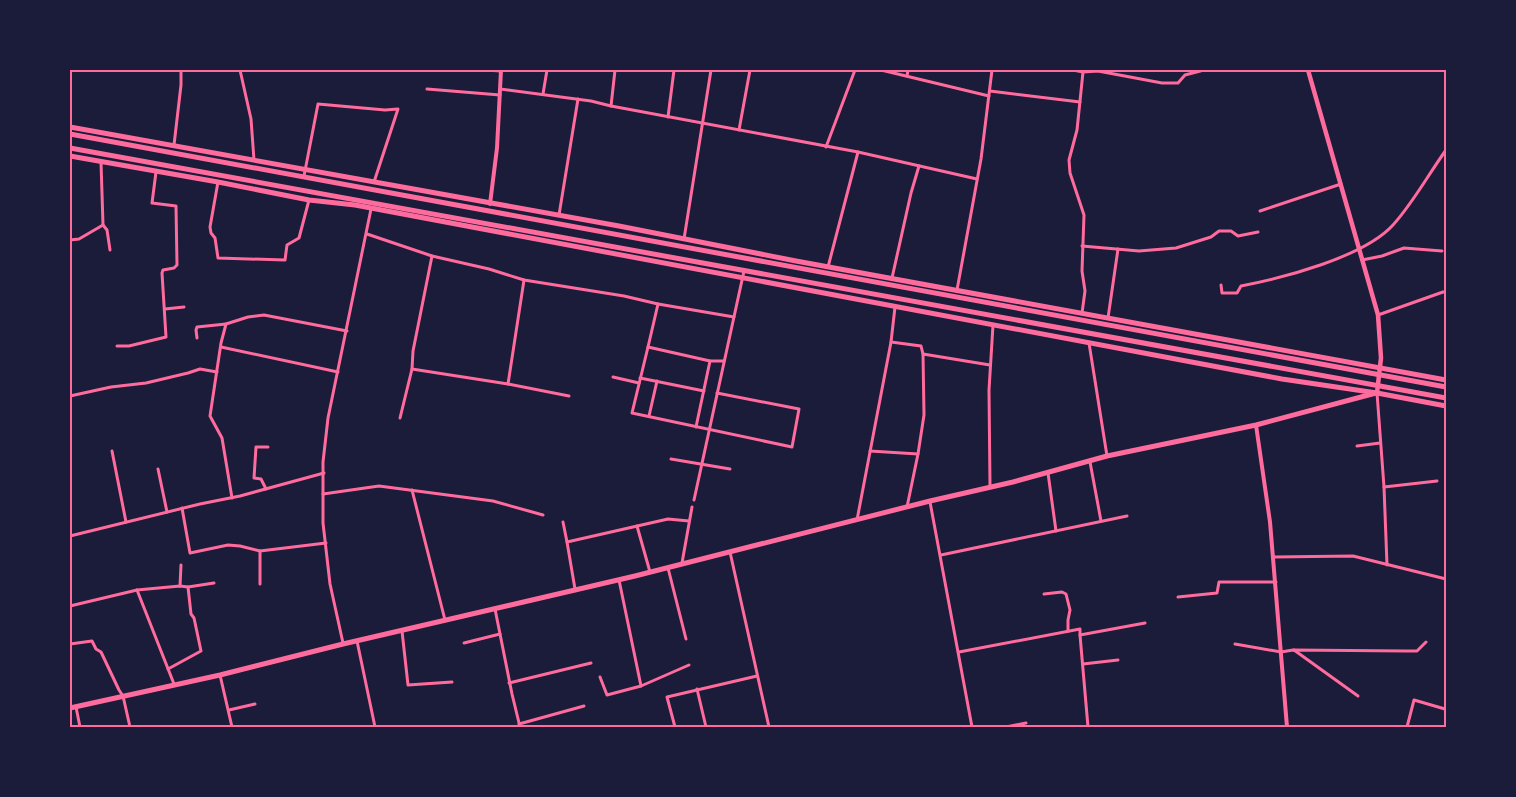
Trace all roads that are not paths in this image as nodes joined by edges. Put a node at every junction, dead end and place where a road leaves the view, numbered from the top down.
1 (181, 70) edge
2 (240, 70) edge
3 (485, 70) edge
4 (547, 70) edge
5 (615, 70) edge
6 (674, 70) edge
7 (711, 70) edge
8 (750, 70) edge
9 (855, 70) edge
10 (880, 70) edge
11 (908, 70) edge
12 (992, 70) edge
13 (1072, 70) edge
14 (1204, 70) edge
15 (1308, 70) edge
16 (501, 71) edge
17 (1098, 71) edge
18 (1084, 72) junction
19 (907, 76) junction
20 (500, 88) junction
21 (427, 89) dead end
22 (990, 93) junction
23 (543, 94) junction
24 (500, 95) junction
25 (578, 99) junction
26 (1080, 102) junction
27 (611, 106) junction
28 (668, 117) junction
29 (702, 123) junction
30 (70, 127) edge
31 (739, 130) junction
32 (70, 134) edge
33 (174, 146) junction
34 (826, 147) junction
35 (70, 148) edge
36 (1446, 150) edge
37 (858, 152) junction
38 (70, 156) edge
39 (254, 160) junction
40 (101, 162) junction
41 (919, 166) junction
42 (305, 170) junction
43 (156, 172) junction
44 (304, 176) junction
45 (977, 179) junction
46 (218, 182) junction
47 (374, 182) junction
48 (1341, 184) junction
49 (374, 189) junction
50 (310, 200) junction
51 (490, 204) junction
52 (372, 205) junction
53 (1260, 211) dead end
54 (559, 216) junction
55 (103, 224) junction
56 (1258, 232) dead end
57 (367, 234) junction
58 (684, 239) junction
59 (70, 240) edge
60 (1082, 246) junction
61 (1118, 249) junction
62 (1359, 249) junction
63 (110, 250) dead end
64 (1442, 251) dead end
65 (432, 256) junction
66 (1362, 260) junction
67 (828, 267) junction
68 (744, 270) junction
69 (744, 278) junction
70 (892, 278) junction
71 (524, 280) junction
72 (1221, 285) dead end
73 (958, 290) junction
74 (1446, 292) edge
75 (658, 304) junction
76 (184, 307) dead end
77 (895, 307) junction
78 (165, 309) junction
79 (1082, 313) junction
80 (1378, 315) junction
81 (734, 317) junction
82 (1108, 318) junction
83 (226, 324) junction
84 (993, 325) junction
85 (347, 331) junction
86 (197, 338) dead end
87 (891, 342) junction
88 (1089, 343) junction
89 (118, 346) dead end
90 (648, 346) junction
91 (221, 347) junction
92 (923, 354) junction
93 (710, 361) junction
94 (724, 361) junction
95 (990, 365) junction
96 (1381, 368) junction
97 (412, 369) junction
98 (217, 372) junction
99 (338, 372) junction
100 (1379, 375) junction
101 (613, 377) dead end
102 (640, 378) junction
103 (1446, 380) edge
104 (656, 382) junction
105 (639, 383) junction
106 (508, 384) junction
107 (1377, 386) junction
108 (1446, 387) edge
109 (704, 391) junction
110 (717, 393) junction
111 (1377, 393) junction
112 (70, 396) edge
113 (569, 396) dead end
114 (1446, 398) edge
115 (1446, 406) edge
116 (649, 416) junction
117 (400, 418) dead end
118 (1256, 425) junction
119 (696, 427) junction
120 (708, 430) junction
121 (1380, 443) junction
122 (1357, 446) dead end
123 (268, 447) dead end
124 (112, 451) dead end
125 (870, 451) junction
126 (918, 454) junction
127 (1107, 456) junction
128 (671, 459) dead end
129 (1090, 462) junction
130 (701, 464) junction
131 (158, 469) dead end
132 (730, 469) dead end
133 (1048, 472) junction
134 (324, 473) junction
135 (1437, 480) dead end
136 (990, 486) junction
137 (1384, 487) junction
138 (266, 489) junction
139 (412, 490) junction
140 (323, 494) junction
141 (232, 498) junction
142 (694, 500) dead end
143 (930, 501) junction
144 (692, 507) dead end
145 (182, 508) junction
146 (907, 508) junction
147 (167, 512) junction
148 (542, 515) dead end
149 (1127, 516) dead end
150 (857, 521) junction
151 (126, 522) junction
152 (563, 522) dead end
153 (689, 522) junction
154 (1101, 522) junction
155 (638, 526) junction
156 (1056, 531) junction
157 (70, 536) edge
158 (567, 542) junction
159 (326, 543) junction
160 (260, 551) junction
161 (730, 552) junction
162 (941, 555) junction
163 (1274, 557) junction
164 (682, 564) junction
165 (181, 565) dead end
166 (1387, 565) junction
167 (668, 568) junction
168 (650, 572) junction
169 (1446, 579) edge
170 (618, 580) junction
171 (1276, 582) junction
172 (214, 583) dead end
173 (260, 584) dead end
174 (180, 586) junction
175 (188, 588) junction
176 (575, 589) junction
177 (137, 590) junction
178 (1044, 594) dead end
179 (1178, 597) dead end
180 (70, 606) edge
181 (495, 608) junction
182 (445, 621) junction
183 (1144, 623) dead end
184 (402, 631) junction
185 (1068, 631) junction
186 (500, 634) junction
187 (1080, 635) junction
188 (686, 639) dead end
189 (357, 641) junction
190 (1426, 642) dead end
191 (464, 643) dead end
192 (70, 644) edge
193 (344, 644) junction
194 (1234, 644) dead end
195 (1293, 650) junction
196 (959, 652) junction
197 (1281, 652) junction
198 (1118, 660) dead end
199 (591, 663) dead end
200 (1083, 664) junction
201 (689, 665) dead end
202 (168, 669) junction
203 (220, 675) junction
204 (757, 676) junction
205 (600, 677) dead end
206 (452, 682) dead end
207 (509, 683) junction
208 (174, 684) junction
209 (641, 686) junction
210 (697, 690) junction
211 (123, 696) junction
212 (1358, 696) dead end
213 (255, 704) dead end
214 (584, 706) dead end
215 (73, 708) edge
216 (1445, 709) edge
217 (229, 710) junction
218 (1026, 723) dead end
219 (520, 726) edge
220 (80, 727) edge
221 (130, 727) edge
222 (232, 727) edge
223 (374, 727) edge
224 (675, 727) edge
225 (706, 727) edge
226 (769, 727) edge
227 (972, 727) edge
228 (1006, 727) edge
229 (1088, 727) edge
230 (1287, 727) edge
231 (1407, 727) edge

1 - 33 street
2 - 39 street
3 - 16 street
4 - 23 street
5 - 27 street
6 - 28 street
7 - 29 street
8 - 31 street
9 - 34 street
10 - 19 street
11 - 19 street
12 - 22 street
13 - 18 street
14 - 17 street
15 - 48 main road
16 - 20 street
17 - 18 street
18 - 26 street
19 - 22 street
20 - 23 street
20 - 24 street
21 - 24 street
22 - 26 street
22 - 45 street
23 - 25 street
24 - 51 street
25 - 27 street
25 - 54 street
26 - 60 street
27 - 28 street
28 - 29 street
29 - 31 street
29 - 58 street
30 - 33 main road
31 - 34 street
32 - 44 main road
33 - 39 main road
34 - 37 street
35 - 52 main road
36 - 62 street
37 - 41 street
37 - 67 street
38 - 40 main road
39 - 42 main road
40 - 43 main road
40 - 55 street
41 - 45 street
41 - 70 street
42 - 44 street
42 - 47 main road
42 - 47 street
43 - 46 main road
43 - 78 street
44 - 49 main road
45 - 73 street
46 - 50 main road
46 - 50 street
47 - 49 main road
47 - 51 main road
48 - 53 street
48 - 62 main road
49 - 52 main road
49 - 100 main road
50 - 52 main road
51 - 54 main road
52 - 57 street
52 - 68 main road
52 - 69 main road
54 - 58 main road
55 - 59 street
55 - 63 street
56 - 61 street
57 - 65 street
57 - 85 street
58 - 67 main road
60 - 61 street
60 - 79 street
61 - 82 street
62 - 66 main road
62 - 72 street
64 - 66 street
65 - 71 street
65 - 97 street
66 - 80 main road
67 - 70 main road
68 - 69 street
68 - 107 main road
69 - 77 main road
69 - 81 street
70 - 73 main road
71 - 75 street
71 - 106 street
73 - 79 main road
74 - 80 street
75 - 81 street
75 - 90 street
76 - 78 street
77 - 84 main road
77 - 87 street
78 - 89 street
79 - 82 main road
80 - 96 main road
81 - 94 street
82 - 96 main road
83 - 85 street
83 - 86 street
83 - 91 street
84 - 88 main road
84 - 95 street
85 - 99 street
87 - 92 street
87 - 125 street
88 - 111 main road
88 - 127 street
90 - 93 street
90 - 102 street
91 - 98 street
91 - 99 street
92 - 95 street
92 - 126 street
93 - 94 street
93 - 109 street
94 - 110 street
95 - 136 street
96 - 100 main road
96 - 103 main road
97 - 106 street
97 - 117 street
98 - 112 street
98 - 141 street
99 - 134 street
100 - 107 main road
100 - 108 main road
101 - 105 street
102 - 104 street
102 - 105 street
104 - 109 street
104 - 116 street
105 - 116 street
106 - 113 street
107 - 111 main road
107 - 114 main road
109 - 119 street
110 - 120 street
110 - 120 street
111 - 115 main road
111 - 118 main road
111 - 121 street
116 - 119 street
118 - 127 main road
118 - 163 street
119 - 120 street
120 - 130 street
121 - 122 street
121 - 137 street
123 - 138 street
124 - 151 street
125 - 126 street
125 - 150 street
126 - 146 street
127 - 129 main road
128 - 130 street
129 - 133 main road
129 - 154 street
130 - 132 street
130 - 142 street
131 - 147 street
133 - 136 main road
133 - 156 street
134 - 138 street
134 - 140 street
135 - 137 street
136 - 143 main road
137 - 166 street
138 - 141 street
139 - 140 street
139 - 148 street
139 - 182 street
140 - 159 street
141 - 145 street
143 - 146 main road
143 - 162 street
144 - 153 street
145 - 147 street
145 - 160 street
146 - 150 main road
147 - 151 street
149 - 154 street
150 - 161 main road
151 - 157 street
152 - 158 street
153 - 155 street
153 - 164 street
154 - 156 street
155 - 158 street
155 - 168 street
156 - 162 street
158 - 176 street
159 - 160 street
159 - 193 street
160 - 173 street
161 - 164 main road
161 - 204 street
162 - 196 street
163 - 166 street
163 - 171 street
164 - 167 main road
165 - 174 street
166 - 169 street
167 - 168 main road
167 - 188 street
168 - 170 main road
170 - 176 main road
170 - 209 street
171 - 179 street
171 - 197 street
172 - 175 street
174 - 175 street
174 - 177 street
175 - 202 street
176 - 181 main road
177 - 180 street
177 - 202 street
178 - 185 street
181 - 182 main road
181 - 186 street
182 - 184 main road
183 - 187 street
184 - 189 main road
184 - 206 street
185 - 187 street
185 - 196 street
186 - 191 street
186 - 207 street
187 - 200 street
189 - 193 main road
189 - 223 street
190 - 195 street
192 - 211 street
193 - 203 main road
194 - 197 street
195 - 197 street
195 - 212 street
196 - 227 street
197 - 230 street
198 - 200 street
199 - 207 street
200 - 229 street
201 - 209 street
202 - 208 street
203 - 208 main road
203 - 217 street
204 - 210 street
204 - 226 street
205 - 209 street
207 - 219 street
208 - 211 main road
210 - 224 street
210 - 225 street
211 - 215 main road
211 - 221 street
213 - 217 street
214 - 219 street
215 - 220 street
216 - 231 street
217 - 222 street
218 - 228 street

